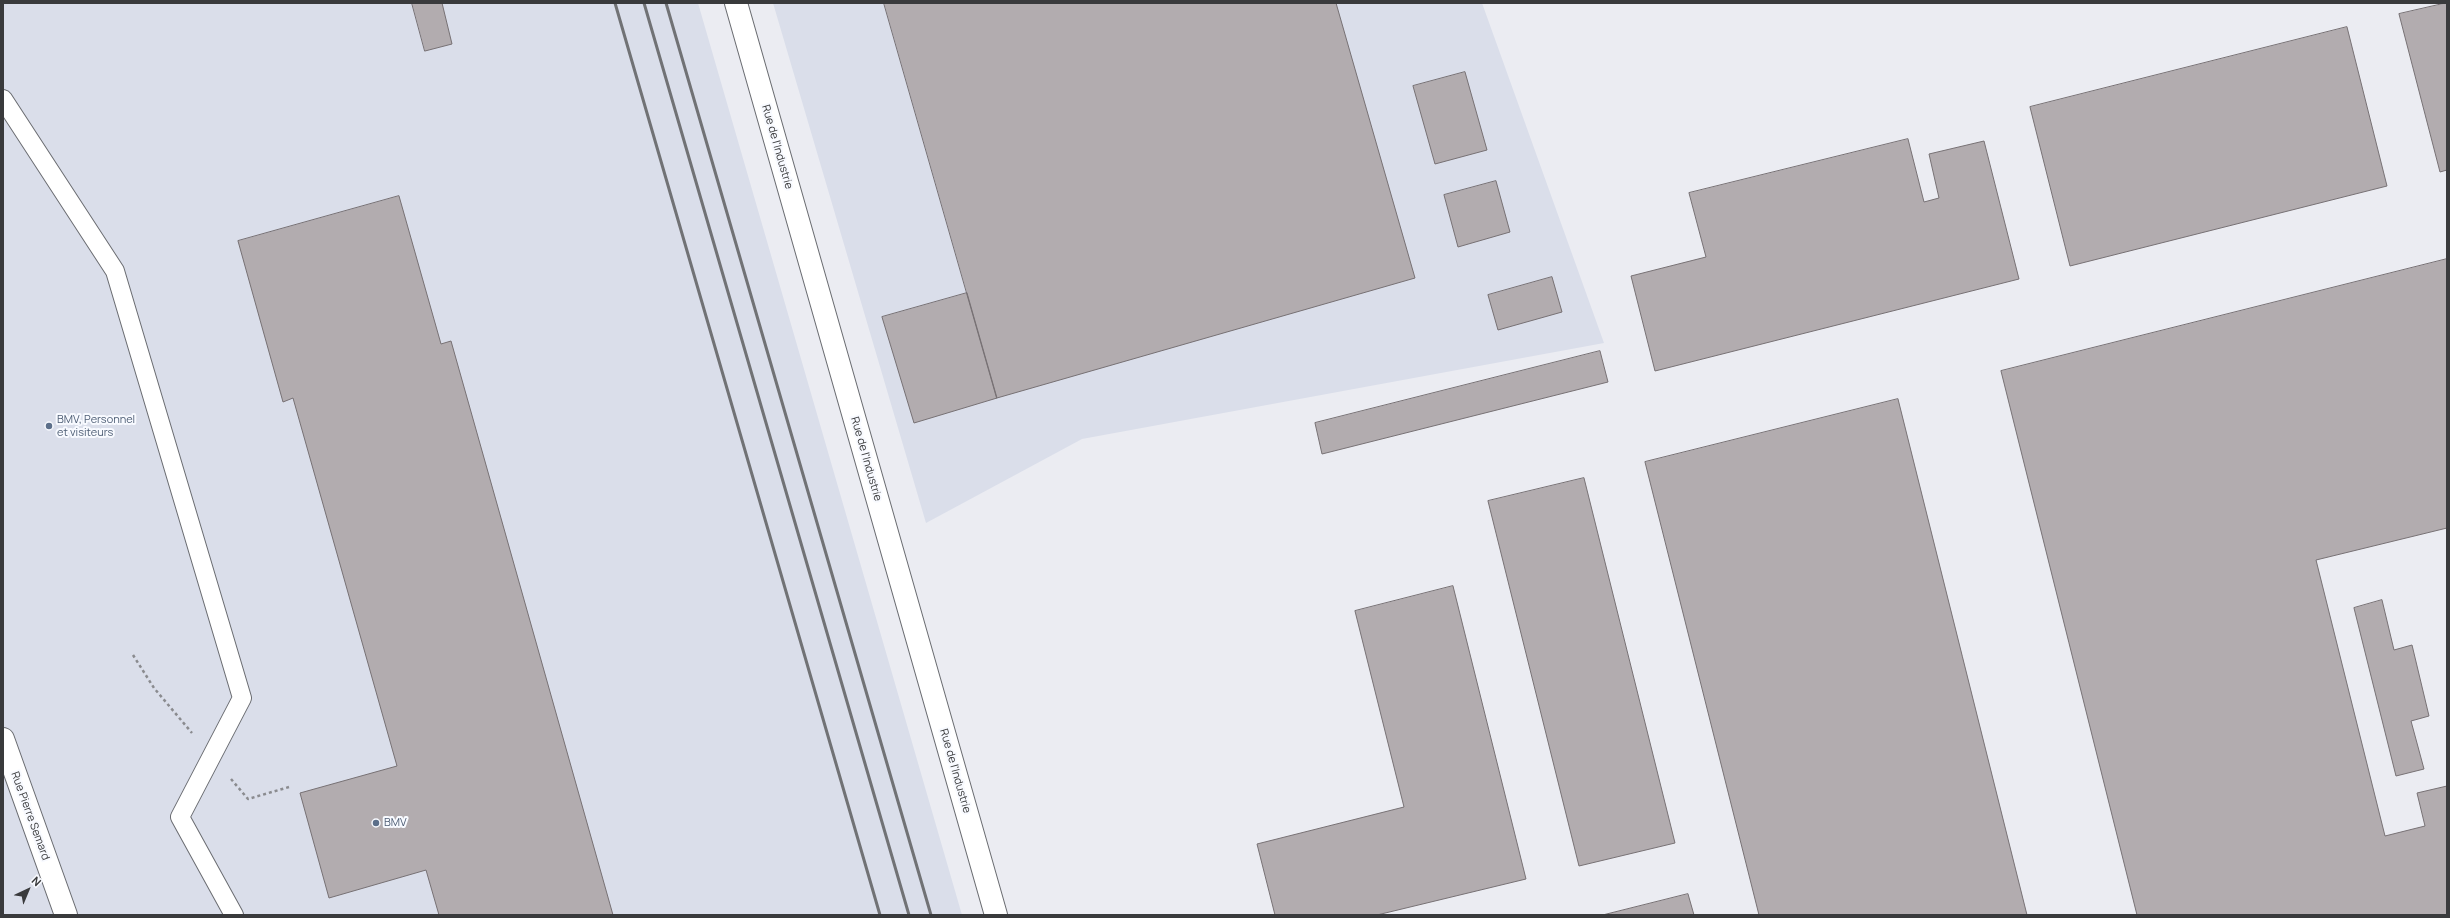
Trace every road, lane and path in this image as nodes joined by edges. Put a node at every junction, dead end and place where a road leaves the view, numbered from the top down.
1 (736, 3) edge
2 (3, 99) edge
3 (3, 739) edge
4 (66, 915) edge
5 (234, 915) edge
6 (996, 915) edge

1 - 6 street, Rue de l'Industrie
2 - 5 lane
3 - 4 street, Rue Pierre Semard

